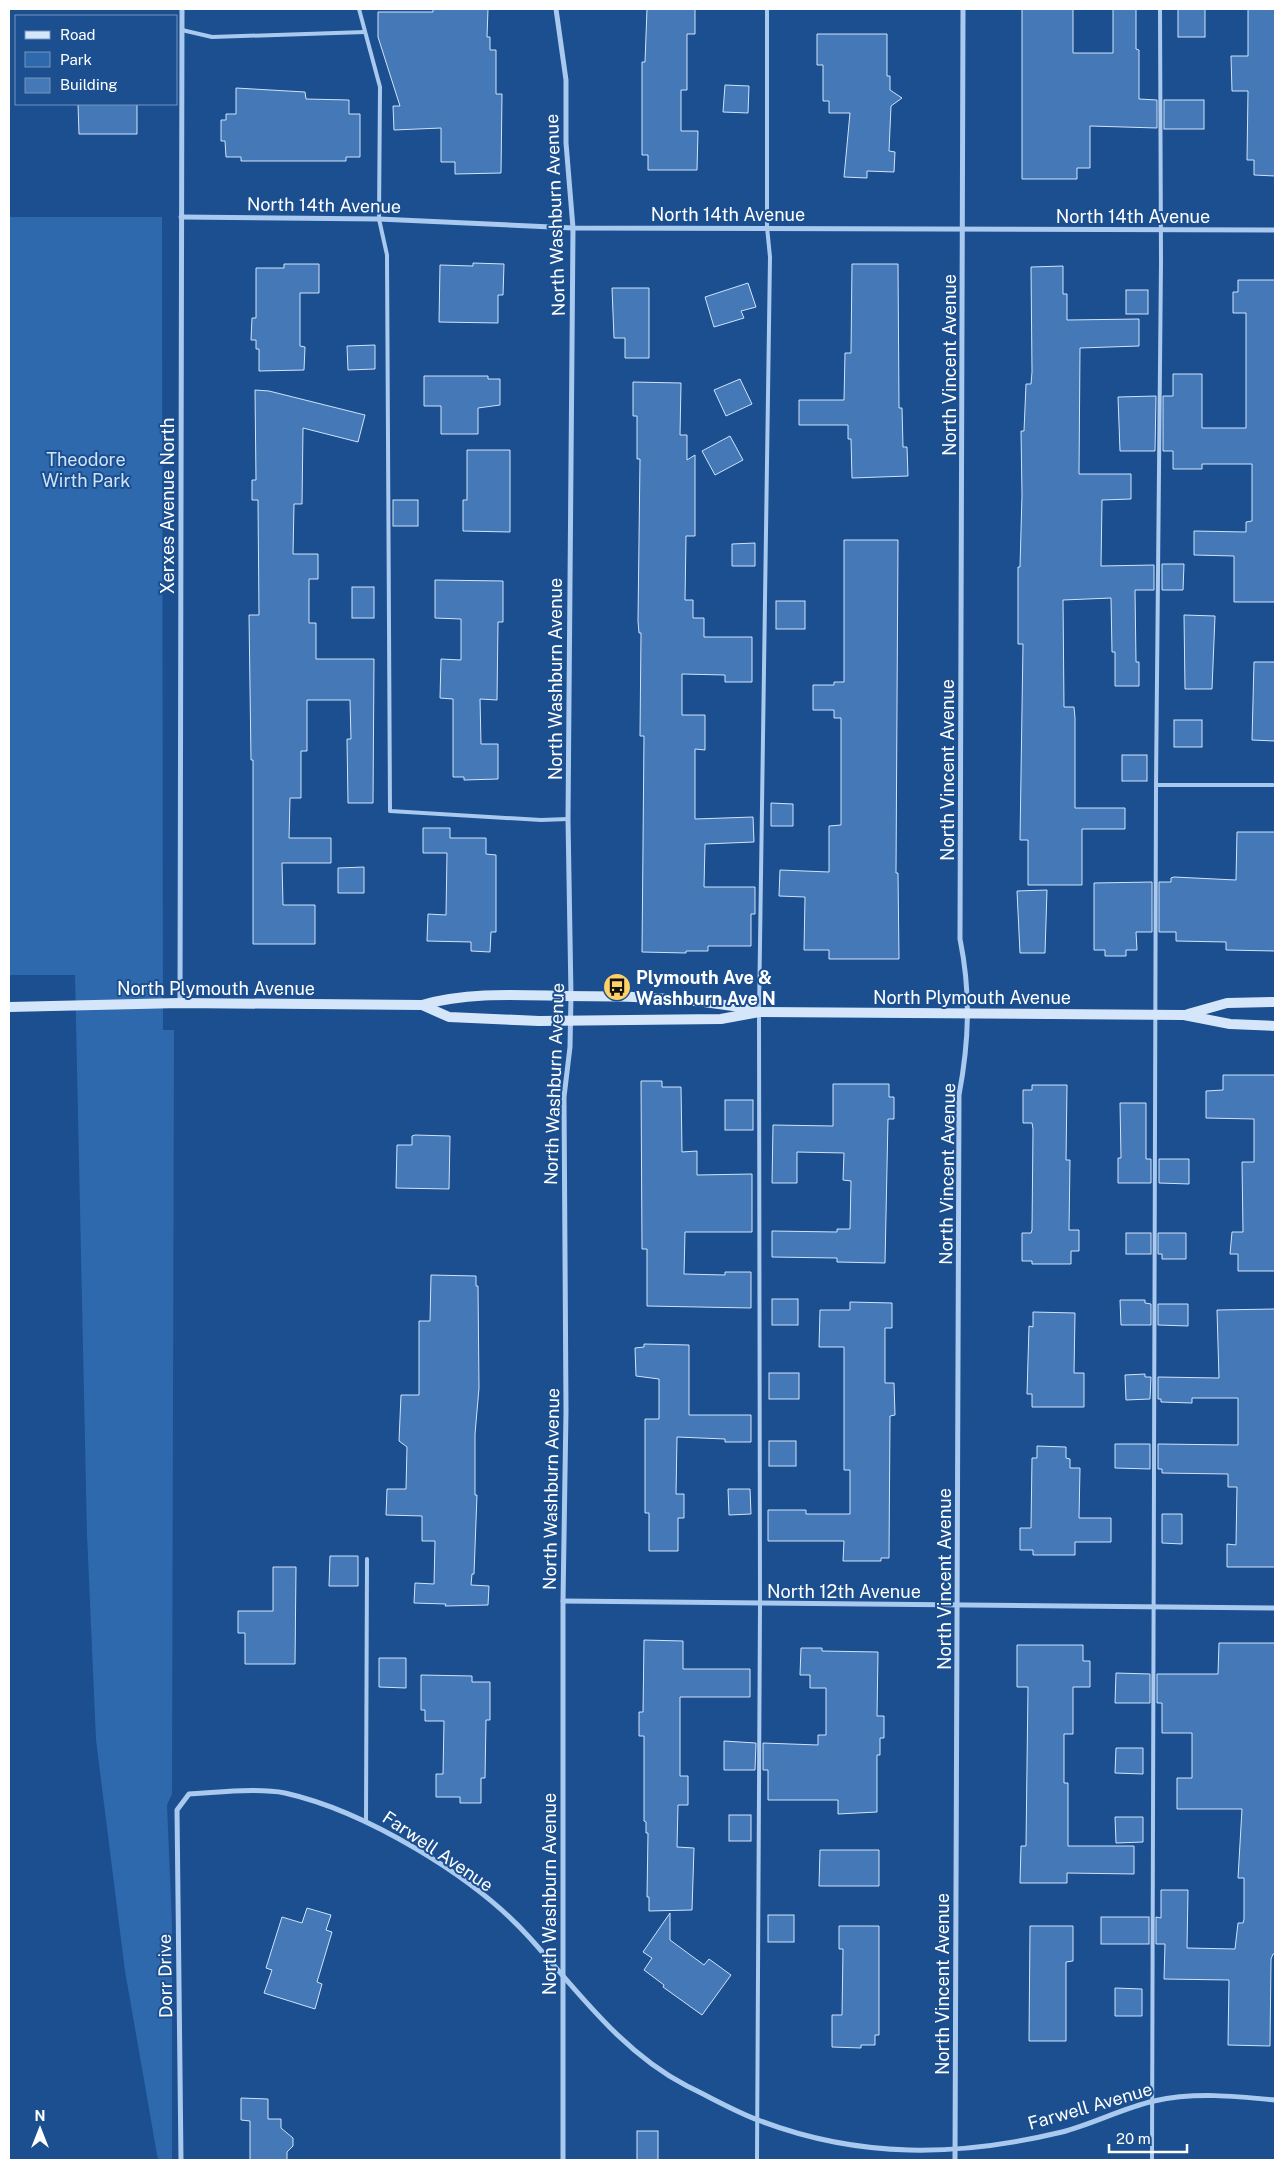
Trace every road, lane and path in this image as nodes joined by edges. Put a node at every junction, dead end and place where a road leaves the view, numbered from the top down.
1 (182, 9) edge
2 (360, 9) edge
3 (556, 9) edge
4 (767, 9) edge
5 (963, 9) edge
6 (1160, 9) edge
7 (182, 30) junction
8 (365, 32) junction
9 (182, 217) junction
10 (379, 219) junction
11 (767, 227) junction
12 (573, 228) junction
13 (964, 228) junction
14 (1160, 230) junction
15 (1275, 230) edge
16 (1156, 785) junction
17 (1273, 786) dead end
18 (568, 819) junction
19 (571, 996) junction
20 (1275, 1002) edge
21 (180, 1003) junction
22 (422, 1005) junction
23 (9, 1007) edge
24 (759, 1012) junction
25 (967, 1014) junction
26 (1155, 1015) junction
27 (1184, 1015) junction
28 (570, 1021) junction
29 (1275, 1026) edge
30 (368, 1559) dead end
31 (563, 1602) junction
32 (760, 1604) junction
33 (958, 1606) junction
34 (1153, 1607) junction
35 (1275, 1608) edge
36 (188, 1794) joint
37 (366, 1820) junction
38 (562, 1975) junction
39 (1275, 2100) edge
40 (1152, 2102) junction
41 (757, 2120) junction
42 (954, 2149) junction
43 (180, 2160) edge
44 (563, 2160) edge
45 (757, 2160) edge
46 (954, 2160) edge
47 (1152, 2160) edge

1 - 7 street, Xerxes Avenue North
2 - 8 lane
3 - 12 street, North Washburn Avenue
4 - 11 lane
5 - 13 street, North Vincent Avenue
6 - 14 lane
7 - 8 lane
7 - 9 street, Xerxes Avenue North
8 - 10 lane
9 - 10 street, North 14th Avenue
9 - 21 street, Xerxes Avenue North
10 - 12 street, North 14th Avenue
10 - 18 lane
11 - 12 street, North 14th Avenue
11 - 13 street, North 14th Avenue
11 - 24 lane
12 - 18 street, North Washburn Avenue
13 - 14 street, North 14th Avenue
13 - 25 street, North Vincent Avenue
14 - 15 street, North 14th Avenue
14 - 16 lane
16 - 17 lane
16 - 26 lane
18 - 19 street, North Washburn Avenue
19 - 22 street, North Plymouth Avenue
19 - 24 street, North Plymouth Avenue
19 - 28 street, North Washburn Avenue
20 - 27 street, North Plymouth Avenue
21 - 22 street, North Plymouth Avenue
21 - 23 street, North Plymouth Avenue
22 - 28 street, North Plymouth Avenue
24 - 25 street, North Plymouth Avenue
24 - 28 street, North Plymouth Avenue
24 - 32 lane
25 - 26 street, North Plymouth Avenue
25 - 33 street, North Vincent Avenue
26 - 27 street, North Plymouth Avenue
26 - 34 lane
27 - 29 street, North Plymouth Avenue
28 - 31 street, North Washburn Avenue
30 - 37 lane
31 - 32 street, North 12th Avenue
31 - 38 street, North Washburn Avenue
32 - 33 street, North 12th Avenue
32 - 41 lane
33 - 34 street, North 12th Avenue
33 - 42 street, North Vincent Avenue
34 - 35 street, North 12th Avenue
34 - 40 lane
36 - 37 street, Farwell Avenue
36 - 43 street, Dorr Drive
37 - 38 street, Farwell Avenue
38 - 41 street, Farwell Avenue
38 - 44 street, North Washburn Avenue
39 - 40 street, Farwell Avenue
40 - 42 street, Farwell Avenue
40 - 47 lane
41 - 42 street, Farwell Avenue
41 - 45 lane
42 - 46 street, North Vincent Avenue

